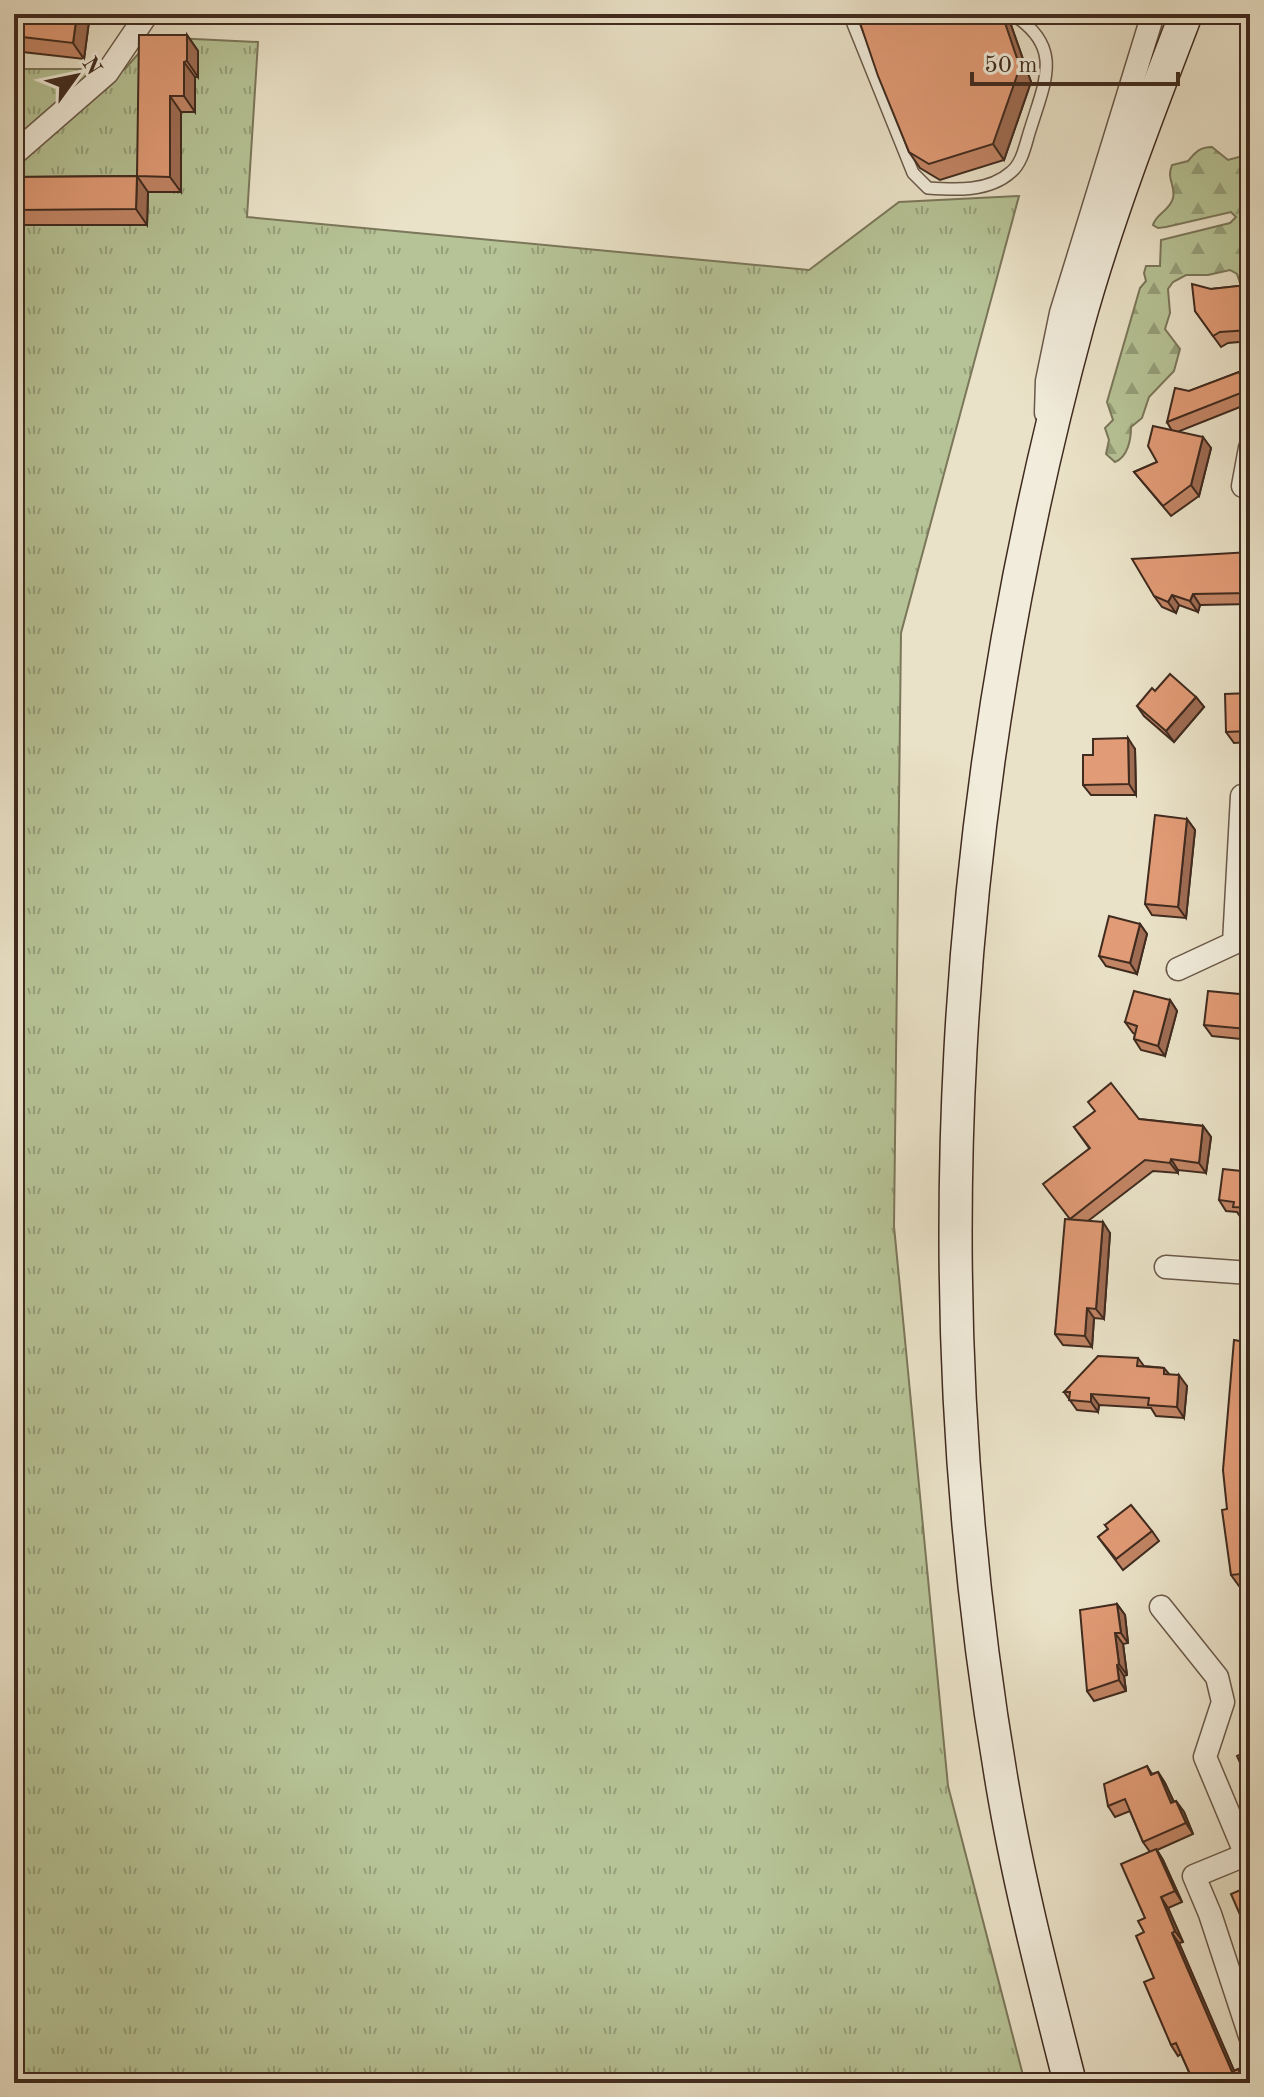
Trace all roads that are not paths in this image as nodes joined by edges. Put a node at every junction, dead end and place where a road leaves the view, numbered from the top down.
1 (147, 14) edge
2 (849, 14) edge
3 (1012, 14) edge
4 (1153, 14) edge
5 (1186, 14) edge
6 (14, 154) edge
7 (1250, 448) edge
8 (1045, 460) junction
9 (1243, 486) dead end
10 (1250, 795) edge
11 (1178, 969) dead end
12 (1166, 1267) dead end
13 (1250, 1273) edge
14 (1161, 1607) dead end
15 (1248, 1854) edge
16 (1250, 2036) edge
17 (1070, 2083) edge

1 - 6 street
2 - 3 lane
4 - 8 street
5 - 8 main road
7 - 9 street
8 - 17 main road
10 - 11 street
12 - 13 street
14 - 15 street
15 - 16 street

